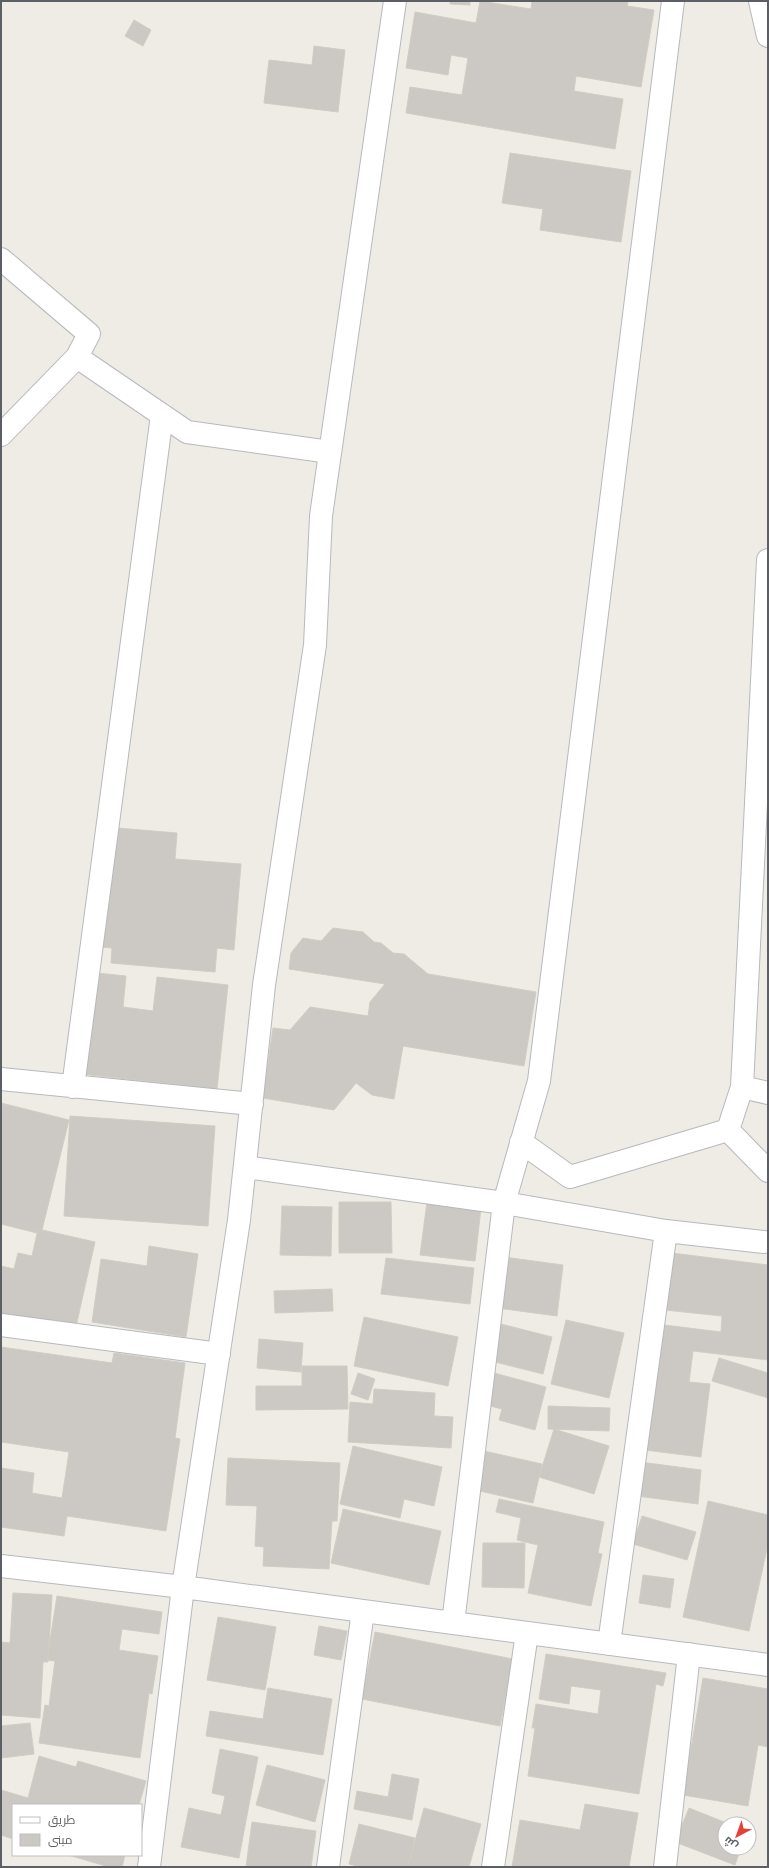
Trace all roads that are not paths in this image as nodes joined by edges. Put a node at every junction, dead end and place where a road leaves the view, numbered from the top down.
1 (395, 1) edge
2 (673, 1) edge
3 (760, 1) edge
4 (768, 36) edge
5 (1, 259) edge
6 (77, 357) junction
7 (162, 415) junction
8 (1, 435) edge
9 (330, 452) junction
10 (768, 560) edge
11 (1, 1080) edge
12 (73, 1086) junction
13 (742, 1087) junction
14 (768, 1093) edge
15 (252, 1104) junction
16 (728, 1130) junction
17 (521, 1142) junction
18 (245, 1167) junction
19 (768, 1171) edge
20 (504, 1203) junction
21 (666, 1231) junction
22 (764, 1242) dead end
23 (1, 1324) edge
24 (219, 1354) junction
25 (1, 1566) edge
26 (183, 1588) junction
27 (363, 1611) junction
28 (453, 1623) junction
29 (527, 1632) junction
30 (608, 1644) junction
31 (689, 1654) junction
32 (768, 1665) edge
33 (149, 1867) edge
34 (328, 1867) edge
35 (493, 1867) edge
36 (665, 1867) edge

1 - 9 street
2 - 17 street
3 - 4 street
5 - 6 street
6 - 7 street
6 - 8 street
7 - 9 street
7 - 12 street
9 - 15 street
10 - 13 street
11 - 12 street
12 - 15 street
13 - 14 street
13 - 16 street
15 - 18 street
16 - 17 street
16 - 19 street
17 - 20 street
18 - 20 street
18 - 24 street
20 - 21 street
20 - 28 street
21 - 22 street
21 - 30 street
23 - 24 street
24 - 26 street
25 - 26 street
26 - 27 street
26 - 33 street
27 - 28 street
27 - 34 street
28 - 29 street
29 - 30 street
29 - 35 street
30 - 31 street
31 - 32 street
31 - 36 street

